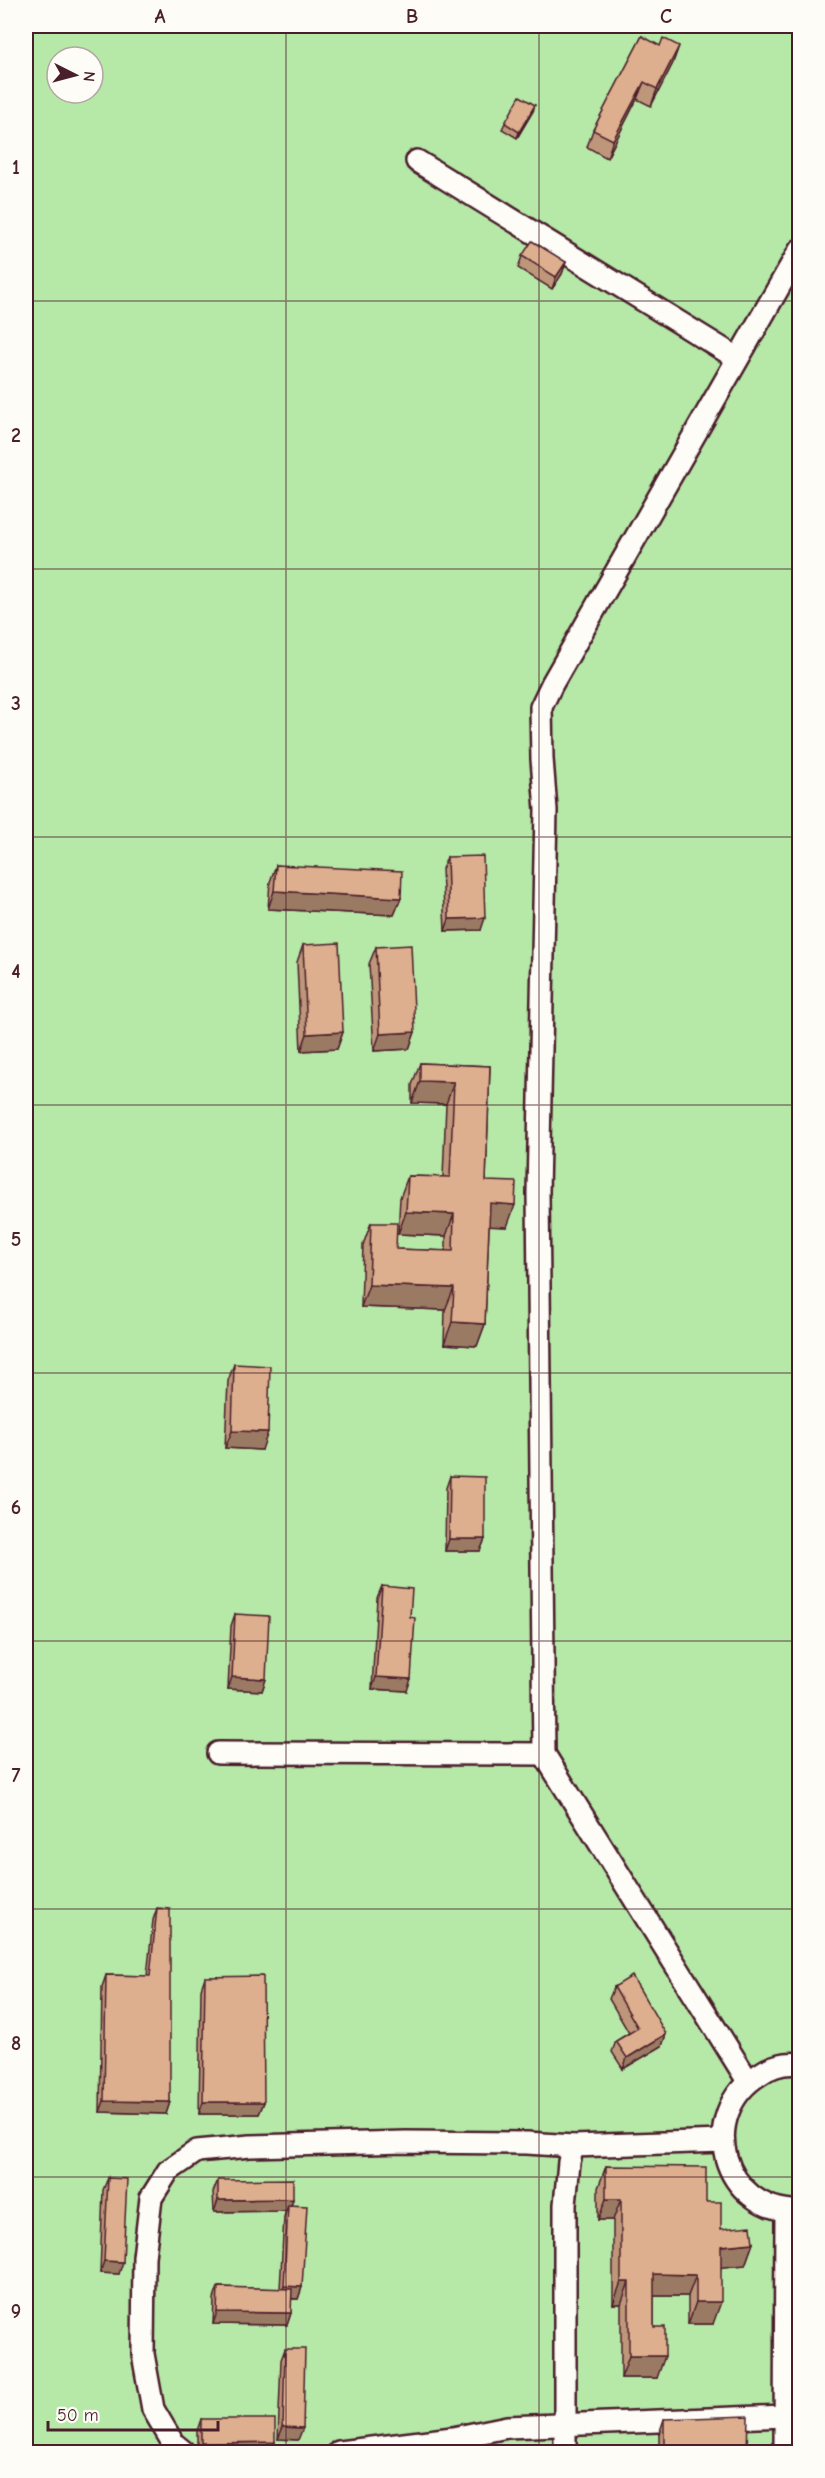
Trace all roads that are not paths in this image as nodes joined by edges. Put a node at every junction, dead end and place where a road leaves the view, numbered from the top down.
1 (417, 160) dead end
2 (800, 250) edge
3 (737, 358) junction
4 (218, 1754) dead end
5 (544, 1754) junction
6 (800, 2064) edge
7 (748, 2081) junction
8 (723, 2140) junction
9 (573, 2146) junction
10 (793, 2211) edge
11 (784, 2416) junction
12 (565, 2423) junction
13 (183, 2452) edge
14 (339, 2452) edge
15 (565, 2452) edge
16 (785, 2452) edge

1 - 3 street
2 - 3 street
3 - 5 street
4 - 5 street
5 - 7 street
6 - 7 street
7 - 8 street
8 - 9 street
8 - 10 street
9 - 12 street
9 - 13 street
10 - 11 street
11 - 12 street
11 - 16 street
12 - 14 street
12 - 15 street

